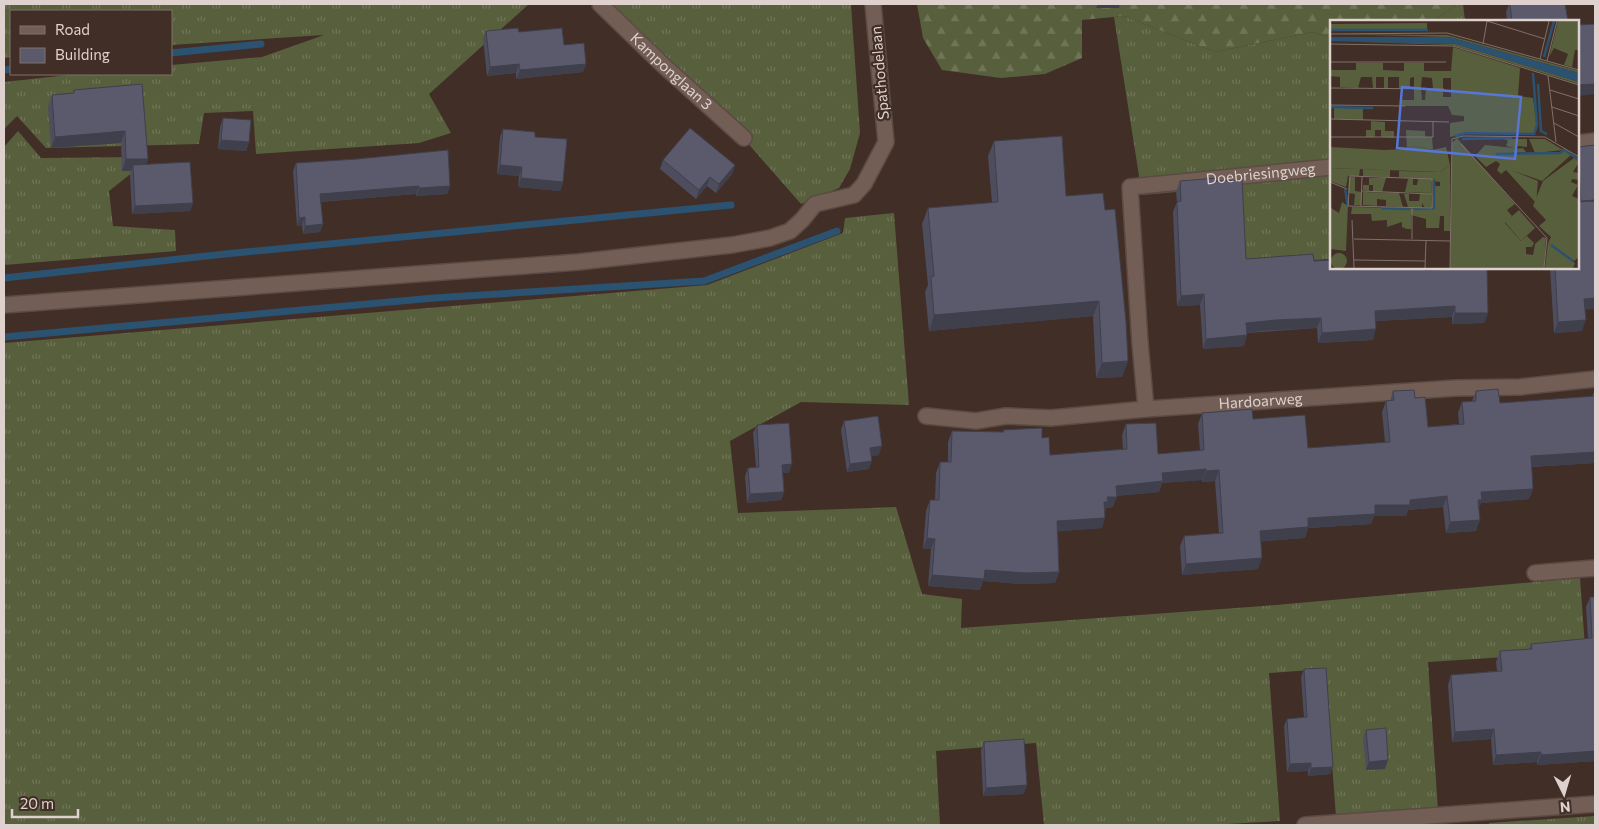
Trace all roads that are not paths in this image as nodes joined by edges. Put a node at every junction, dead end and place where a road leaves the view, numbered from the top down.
1 (600, 4) edge
2 (873, 4) edge
3 (744, 138) dead end
4 (1595, 141) edge
5 (1579, 143) edge
6 (1330, 167) edge
7 (4, 305) edge
8 (1595, 379) edge
9 (1146, 410) junction
10 (926, 416) dead end
11 (1595, 568) edge
12 (1535, 573) dead end
13 (1595, 804) edge
14 (1305, 825) edge

1 - 3 street, Kamponglaan 3
2 - 7 street, Spathodelaan
4 - 5 street
6 - 9 street, Doebriesingweg
8 - 9 street, Hardoarweg
9 - 10 street, Hardoarweg
11 - 12 street
13 - 14 street

